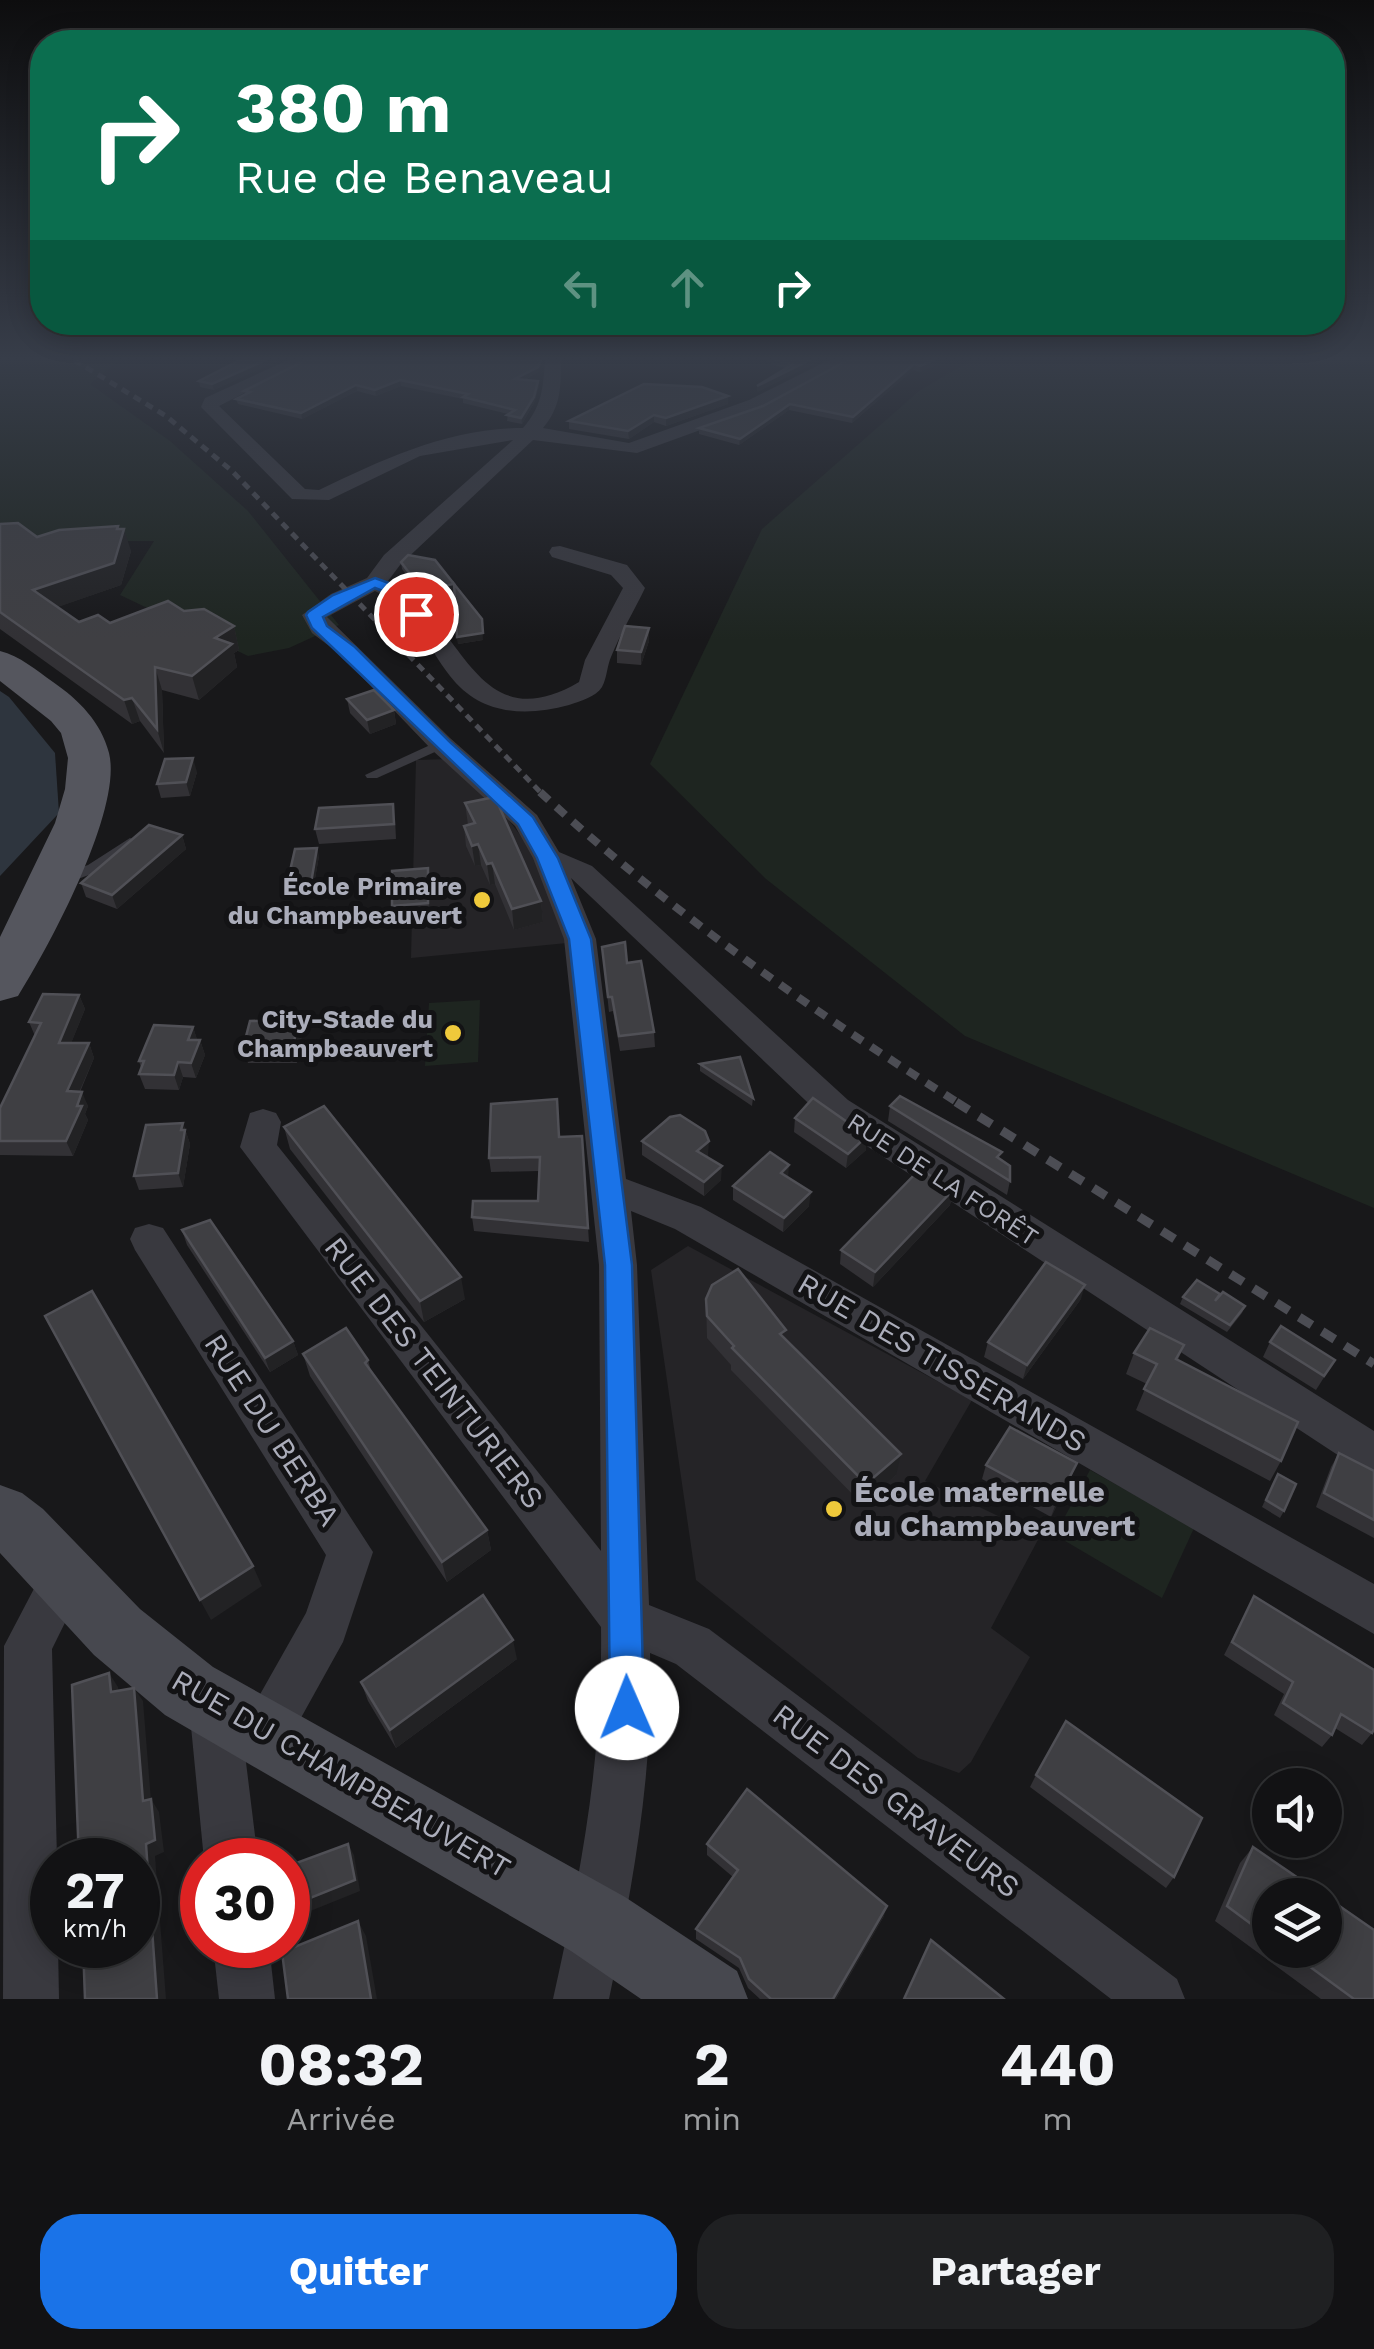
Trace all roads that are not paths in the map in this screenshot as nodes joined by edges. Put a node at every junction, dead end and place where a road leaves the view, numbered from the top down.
1 (256, 453) edge
2 (412, 453) edge
3 (506, 453) edge
4 (560, 552) dead end
5 (375, 583) junction
6 (0, 663) edge
7 (441, 744) junction
8 (372, 775) dead end
9 (141, 832) edge
10 (548, 858) junction
11 (51, 882) junction
12 (0, 984) edge
13 (264, 1122) dead end
14 (608, 1187) junction
15 (149, 1239) dead end
16 (1374, 1455) edge
17 (0, 1514) edge
18 (64, 1576) junction
19 (1374, 1610) edge
20 (626, 1620) junction
21 (239, 1720) junction
22 (232, 1838) edge
23 (598, 1924) junction
24 (243, 1968) edge
25 (31, 1999) edge
26 (246, 1999) edge
27 (582, 1999) edge
28 (709, 1999) edge
29 (1157, 1999) edge

1 - 2 street
3 - 5 street
4 - 5 street
5 - 7 street
6 - 11 main road
7 - 8 lane
7 - 10 street
9 - 11 lane
10 - 14 street
10 - 16 street, RUE DE LA FORÊT
11 - 12 main road
13 - 20 street, RUE DES TEINTURIERS
14 - 19 street, RUE DES TISSERANDS
14 - 20 street
15 - 21 street, RUE DU BERBA
17 - 18 street, RUE DU CHAMPBEAUVERT
18 - 21 street, RUE DU CHAMPBEAUVERT
18 - 25 street
20 - 23 street
20 - 29 street, RUE DES GRAVEURS
21 - 22 street
21 - 23 street, RUE DU CHAMPBEAUVERT
23 - 27 street
23 - 28 street, RUE DU CHAMPBEAUVERT
24 - 26 street

